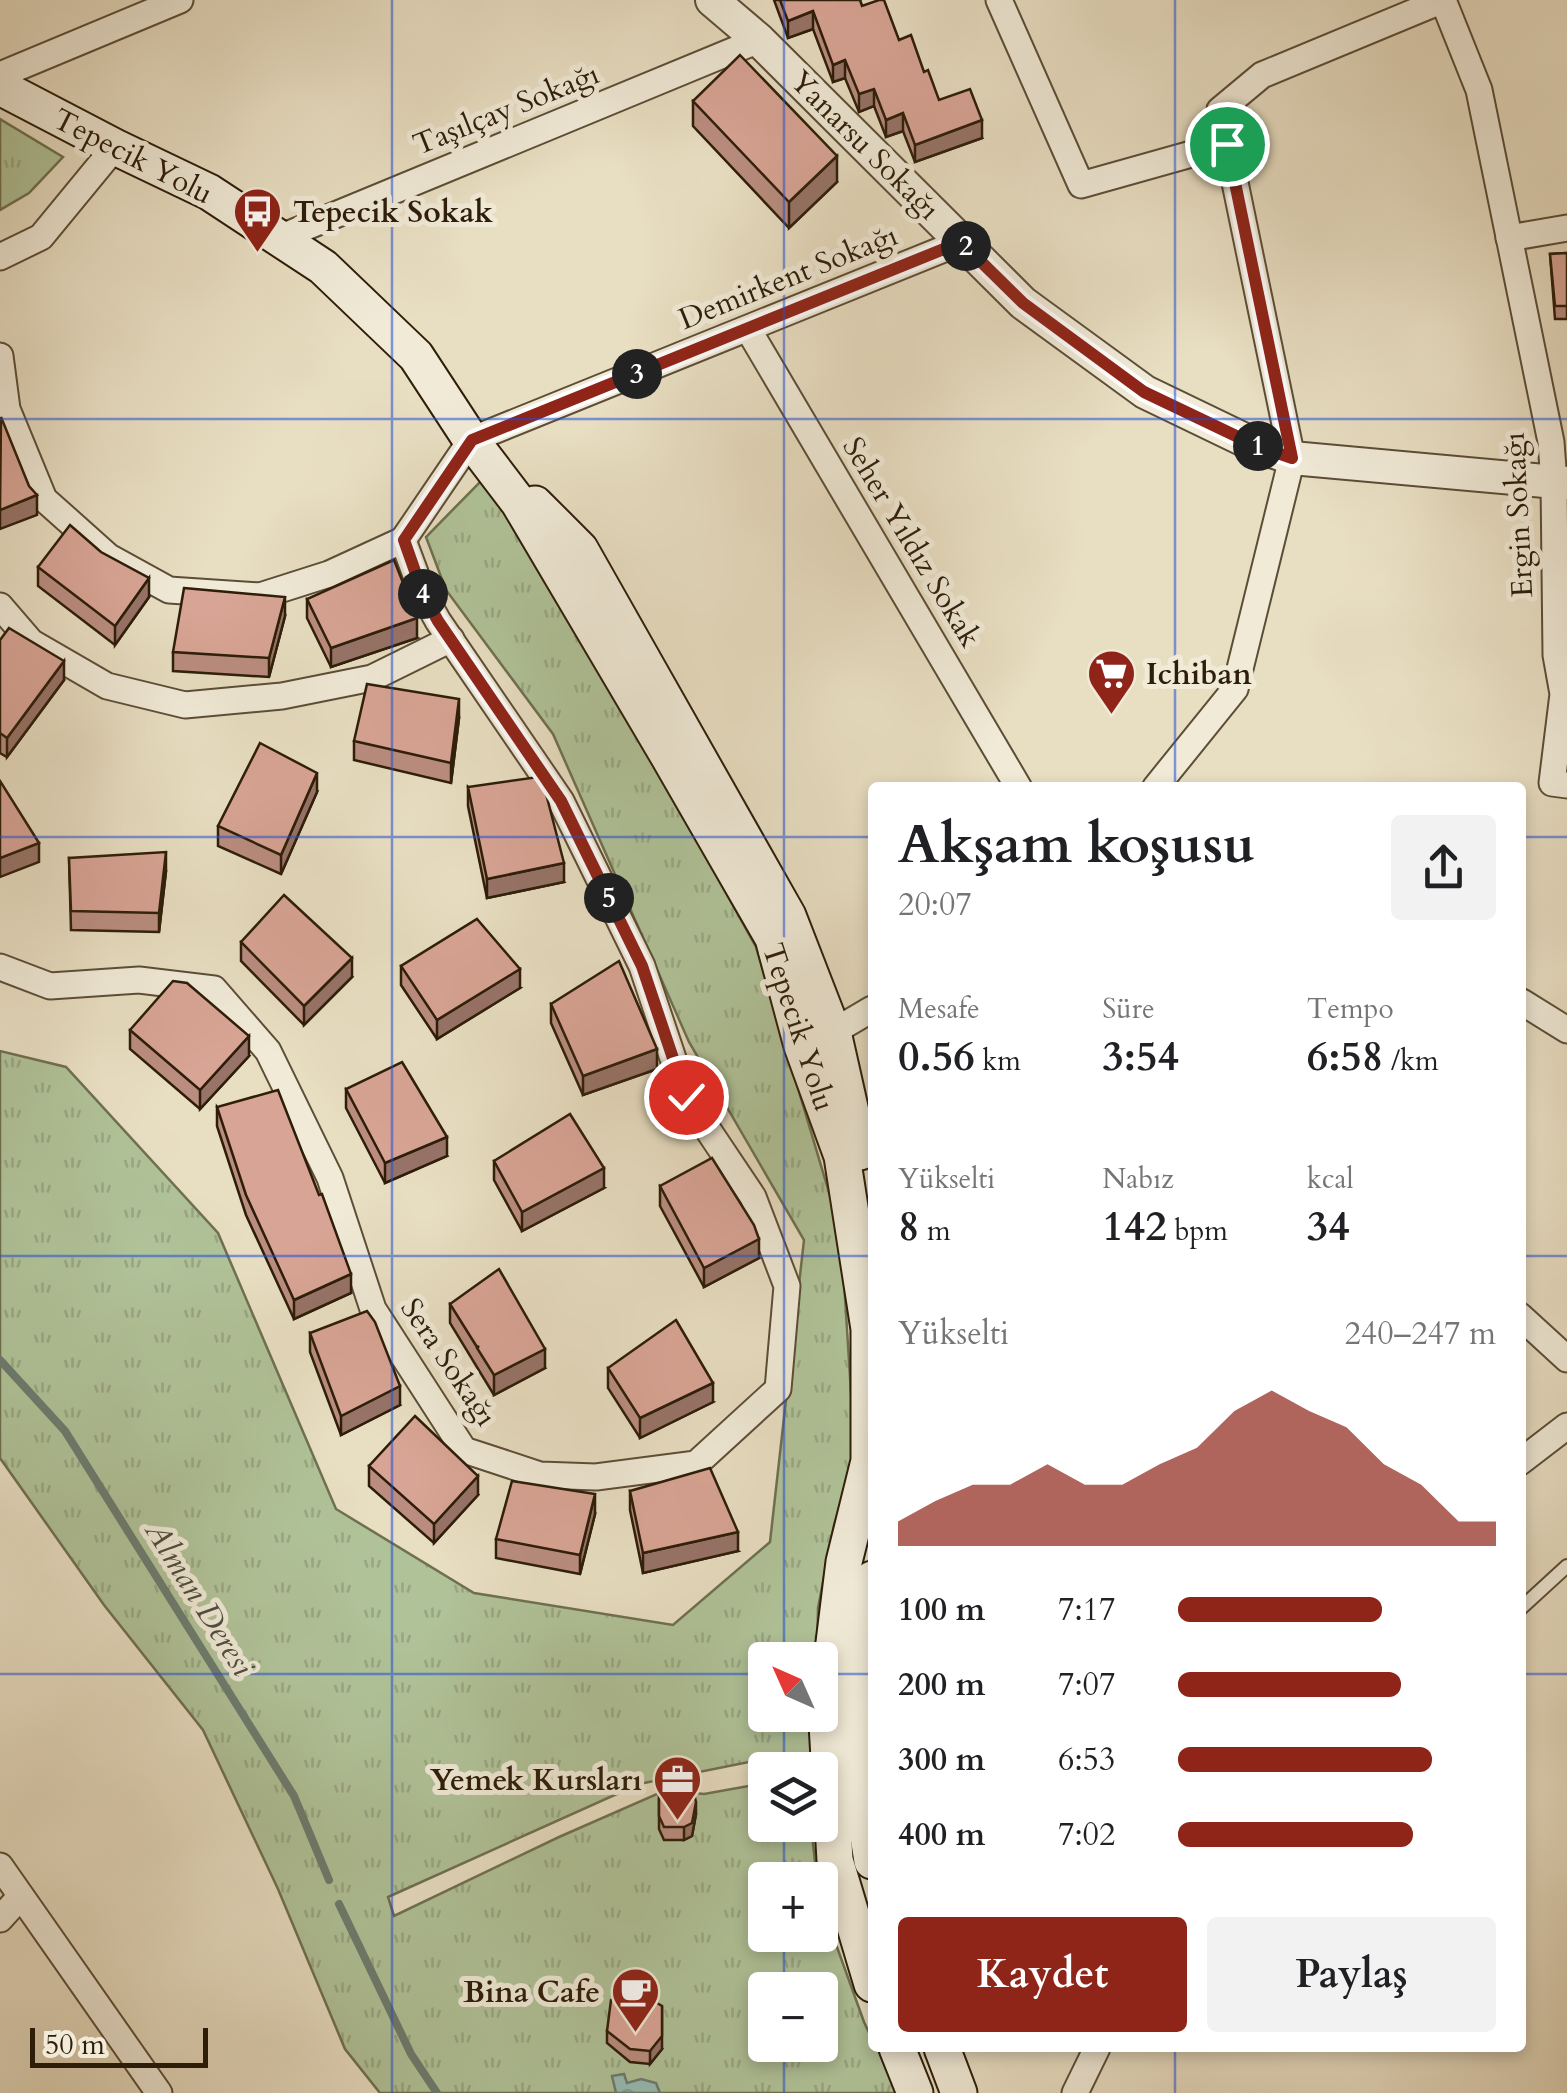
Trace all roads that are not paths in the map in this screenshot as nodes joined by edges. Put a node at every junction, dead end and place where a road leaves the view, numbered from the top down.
1 (180, 0) edge
2 (712, 0) edge
3 (999, 0) edge
4 (1443, 0) edge
5 (759, 40) junction
6 (0, 75) edge
7 (0, 87) edge
8 (1227, 144) junction
9 (115, 147) junction
10 (1567, 228) edge
11 (1509, 238) junction
12 (278, 239) junction
13 (961, 242) junction
14 (0, 256) edge
15 (748, 329) junction
16 (0, 356) edge
17 (472, 440) junction
18 (1292, 458) junction
19 (1561, 482) edge
20 (404, 540) junction
21 (0, 606) edge
22 (451, 638) junction
23 (1015, 782) edge
24 (1160, 782) edge
25 (1567, 785) edge
26 (0, 967) edge
27 (1526, 1004) edge
28 (868, 1012) edge
29 (1567, 1030) edge
30 (818, 1039) junction
31 (868, 1194) edge
32 (1526, 1321) edge
33 (868, 1323) edge
34 (1567, 1359) edge
35 (1567, 1426) edge
36 (1526, 1457) edge
37 (868, 1470) edge
38 (862, 1530) edge
39 (1567, 1566) edge
40 (868, 1595) edge
41 (1526, 1603) edge
42 (856, 1799) edge
43 (868, 1846) edge
44 (0, 1866) edge
45 (20, 1898) junction
46 (0, 1920) edge
47 (868, 1970) edge
48 (899, 2052) edge
49 (943, 2052) edge
50 (1096, 2052) edge
51 (953, 2092) edge
52 (159, 2093) edge
53 (915, 2093) edge
54 (1075, 2093) edge

1 - 6 street
2 - 5 street, Yanarsu Sokağı
3 - 8 street
4 - 8 street
4 - 11 street, Ergin Sokağı
5 - 12 street, Taşılçay Sokağı
5 - 13 street, Yanarsu Sokağı
7 - 9 main road, Tepecik Yolu
8 - 18 street
9 - 12 main road, Tepecik Yolu
9 - 14 street
10 - 11 street
11 - 19 street, Ergin Sokağı
12 - 17 main road, Tepecik Yolu
13 - 15 street, Demirkent Sokağı
13 - 18 street, Yanarsu Sokağı
15 - 17 street, Demirkent Sokağı
15 - 23 street, Seher Yıldız Sokak
16 - 20 street
17 - 20 street
17 - 30 main road, Tepecik Yolu
18 - 19 street, Yanarsu Sokağı
18 - 24 street
19 - 25 street, Ergin Sokağı
20 - 22 street, Sera Sokağı
21 - 22 street
22 - 26 street, Sera Sokağı
27 - 29 street
28 - 30 street
30 - 31 main road, Tepecik Yolu
30 - 33 main road, Tepecik Yolu
32 - 34 street
35 - 36 street
37 - 38 main road, Tepecik Yolu
38 - 42 main road, Tepecik Yolu
39 - 41 lane
40 - 42 main road, Tepecik Yolu
42 - 43 main road, Tepecik Yolu
42 - 47 main road, Tepecik Yolu
44 - 45 street
45 - 46 street
45 - 52 street
48 - 53 main road
49 - 51 main road
50 - 54 street

